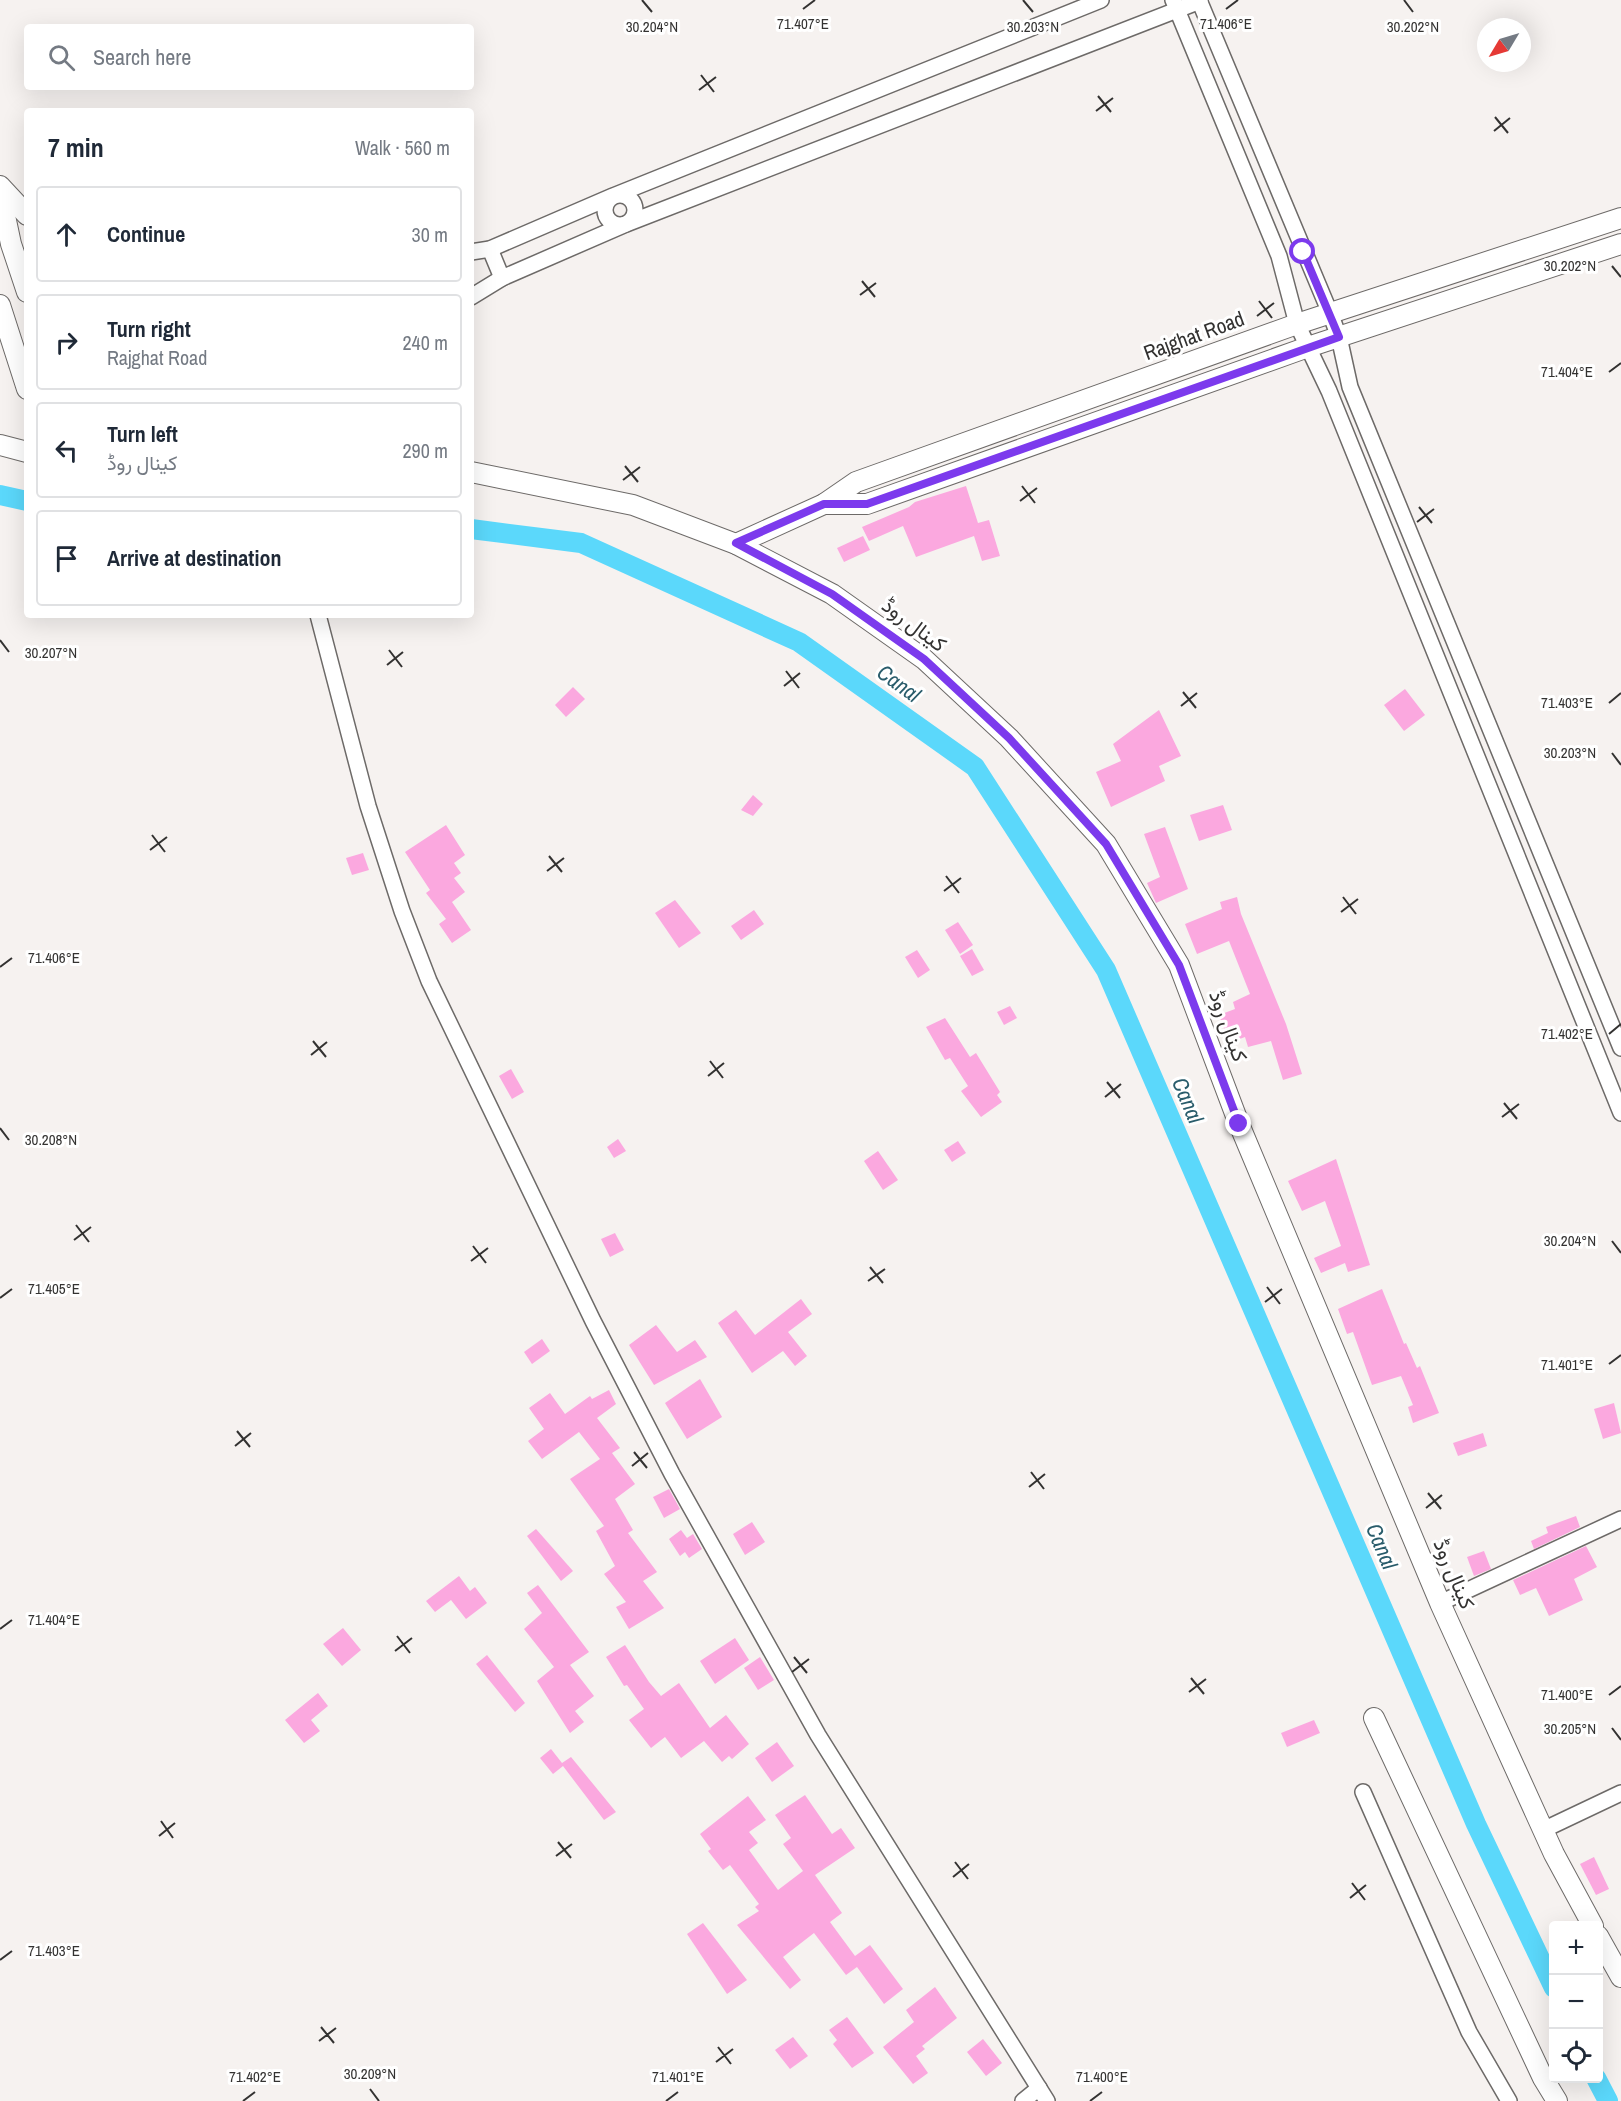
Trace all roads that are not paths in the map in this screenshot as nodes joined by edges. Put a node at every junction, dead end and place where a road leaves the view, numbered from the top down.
1 (1101, 0) edge
2 (1199, 0) edge
3 (1175, 5) edge
4 (1252, 128) junction
5 (1230, 139) junction
6 (0, 186) edge
7 (0, 192) edge
8 (613, 195) junction
9 (24, 212) edge
10 (1621, 218) edge
11 (626, 224) junction
12 (1621, 244) edge
13 (490, 249) junction
14 (474, 252) edge
15 (501, 278) junction
16 (24, 283) edge
17 (474, 295) edge
18 (0, 305) edge
19 (1330, 313) junction
20 (1297, 324) junction
21 (1339, 337) junction
22 (1308, 347) junction
23 (24, 380) edge
24 (1373, 440) junction
25 (0, 445) edge
26 (1351, 449) junction
27 (24, 451) edge
28 (474, 473) edge
29 (824, 504) junction
30 (736, 543) junction
31 (319, 618) edge
32 (1588, 966) junction
33 (1564, 974) junction
34 (1601, 1000) junction
35 (1578, 1008) junction
36 (1621, 1048) edge
37 (1621, 1113) edge
38 (1621, 1520) edge
39 (1440, 1603) junction
40 (1374, 1718) dead end
41 (1363, 1792) dead end
42 (1621, 1793) edge
43 (1543, 1830) junction
44 (1590, 1921) edge
45 (1603, 1943) edge
46 (1621, 1977) edge
47 (1043, 2095) edge
48 (1023, 2101) edge
49 (1509, 2101) edge
50 (1557, 2101) edge

1 - 8 street
2 - 3 street
2 - 4 street
3 - 5 street
3 - 11 street
4 - 5 street
4 - 19 street
5 - 20 street
6 - 9 street
7 - 16 street
8 - 11 street
8 - 11 street
8 - 13 street
10 - 19 street, Rajghat Road
11 - 15 street
12 - 21 street, Rajghat Road
13 - 14 street
13 - 15 street
15 - 17 street
18 - 23 street
19 - 20 street, Rajghat Road
19 - 21 street
20 - 22 street
20 - 29 street, Rajghat Road
21 - 22 street, Rajghat Road
21 - 24 street
22 - 26 street
22 - 29 street, Rajghat Road
24 - 26 street
24 - 32 street
25 - 27 street
26 - 33 street
28 - 30 street, کینال روڈ
29 - 30 street, Rajghat Road
30 - 39 street, کینال روڈ
31 - 47 street
32 - 33 street
32 - 34 street
33 - 35 street
34 - 35 street
34 - 36 street
35 - 37 street
38 - 39 street
39 - 43 street, کینال روڈ
40 - 50 street
41 - 49 street
42 - 43 street
43 - 44 street, کینال روڈ
45 - 46 street
47 - 48 street

